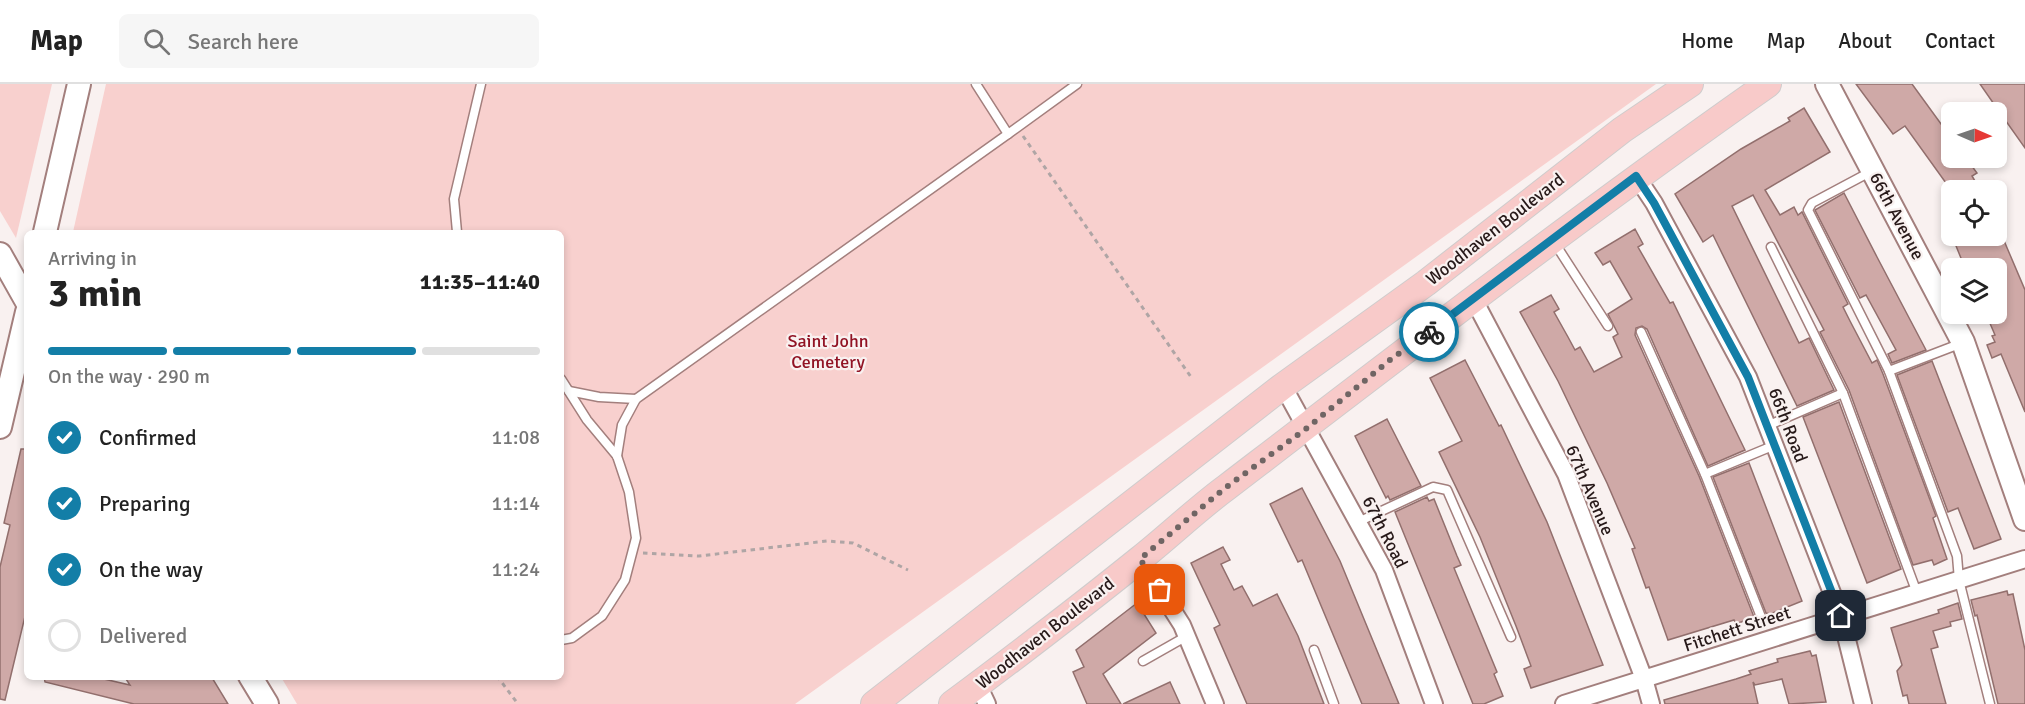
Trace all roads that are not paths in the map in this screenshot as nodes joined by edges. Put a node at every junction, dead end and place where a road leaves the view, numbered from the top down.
1 (80, 84) edge
2 (481, 84) edge
3 (976, 84) edge
4 (1077, 84) edge
5 (1690, 84) edge
6 (1768, 84) edge
7 (1827, 84) edge
8 (1008, 134) junction
9 (1872, 171) junction
10 (1636, 176) junction
11 (45, 230) edge
12 (457, 230) edge
13 (1552, 239) junction
14 (1771, 247) dead end
15 (0, 254) edge
16 (24, 297) edge
17 (1474, 300) junction
18 (24, 325) edge
19 (1608, 326) dead end
20 (1641, 332) dead end
21 (1963, 342) junction
22 (1889, 371) junction
23 (564, 384) edge
24 (1283, 386) junction
25 (569, 391) junction
26 (1843, 393) junction
27 (636, 399) junction
28 (1767, 426) junction
29 (0, 427) edge
30 (1307, 428) junction
31 (1774, 445) junction
32 (617, 456) junction
33 (1706, 474) junction
34 (2025, 519) edge
35 (1358, 522) junction
36 (1140, 559) junction
37 (2025, 559) edge
38 (1959, 580) junction
39 (1917, 593) junction
40 (1761, 616) dead end
41 (1841, 616) junction
42 (1187, 636) junction
43 (1511, 637) dead end
44 (564, 639) edge
45 (1314, 650) dead end
46 (1143, 661) dead end
47 (1644, 679) junction
48 (252, 680) edge
49 (983, 694) edge
50 (267, 704) edge
51 (874, 704) edge
52 (952, 704) edge
53 (1215, 704) edge
54 (1334, 704) edge
55 (1434, 704) edge
56 (1564, 704) edge
57 (1651, 704) edge
58 (1863, 704) edge
59 (1990, 704) edge

1 - 11 street
2 - 12 lane
3 - 8 lane
4 - 8 lane
5 - 24 main road, Woodhaven Boulevard
6 - 10 main road, Woodhaven Boulevard
7 - 9 street, 66th Avenue
8 - 27 lane
9 - 21 street, 66th Avenue
9 - 22 lane
10 - 13 main road, Woodhaven Boulevard
10 - 28 street, 66th Road
13 - 17 main road, Woodhaven Boulevard
13 - 19 lane
14 - 26 lane
15 - 16 street
17 - 30 main road, Woodhaven Boulevard
17 - 47 street, 67th Avenue
18 - 29 street
20 - 33 lane
21 - 22 lane
21 - 34 street, 66th Avenue
22 - 38 lane
23 - 25 lane
24 - 30 street, 67th Road
24 - 51 main road, Woodhaven Boulevard
25 - 27 lane
25 - 32 lane
26 - 28 lane
26 - 39 lane
27 - 32 lane
28 - 31 street, 66th Road
30 - 35 street, 67th Road
30 - 36 main road, Woodhaven Boulevard
31 - 33 lane
31 - 41 street, 66th Road
32 - 44 lane
33 - 40 lane
35 - 43 lane
35 - 55 street, 67th Road
36 - 42 street
36 - 49 main road, Woodhaven Boulevard
37 - 38 street, Fitchett Street
38 - 39 street, Fitchett Street
38 - 59 lane
39 - 41 street, Fitchett Street
41 - 47 street, Fitchett Street
41 - 58 street, 66th Road
42 - 46 lane
42 - 53 street
45 - 54 lane
47 - 56 street, Fitchett Street
47 - 57 street, 67th Avenue
48 - 50 street
49 - 52 main road, Woodhaven Boulevard

